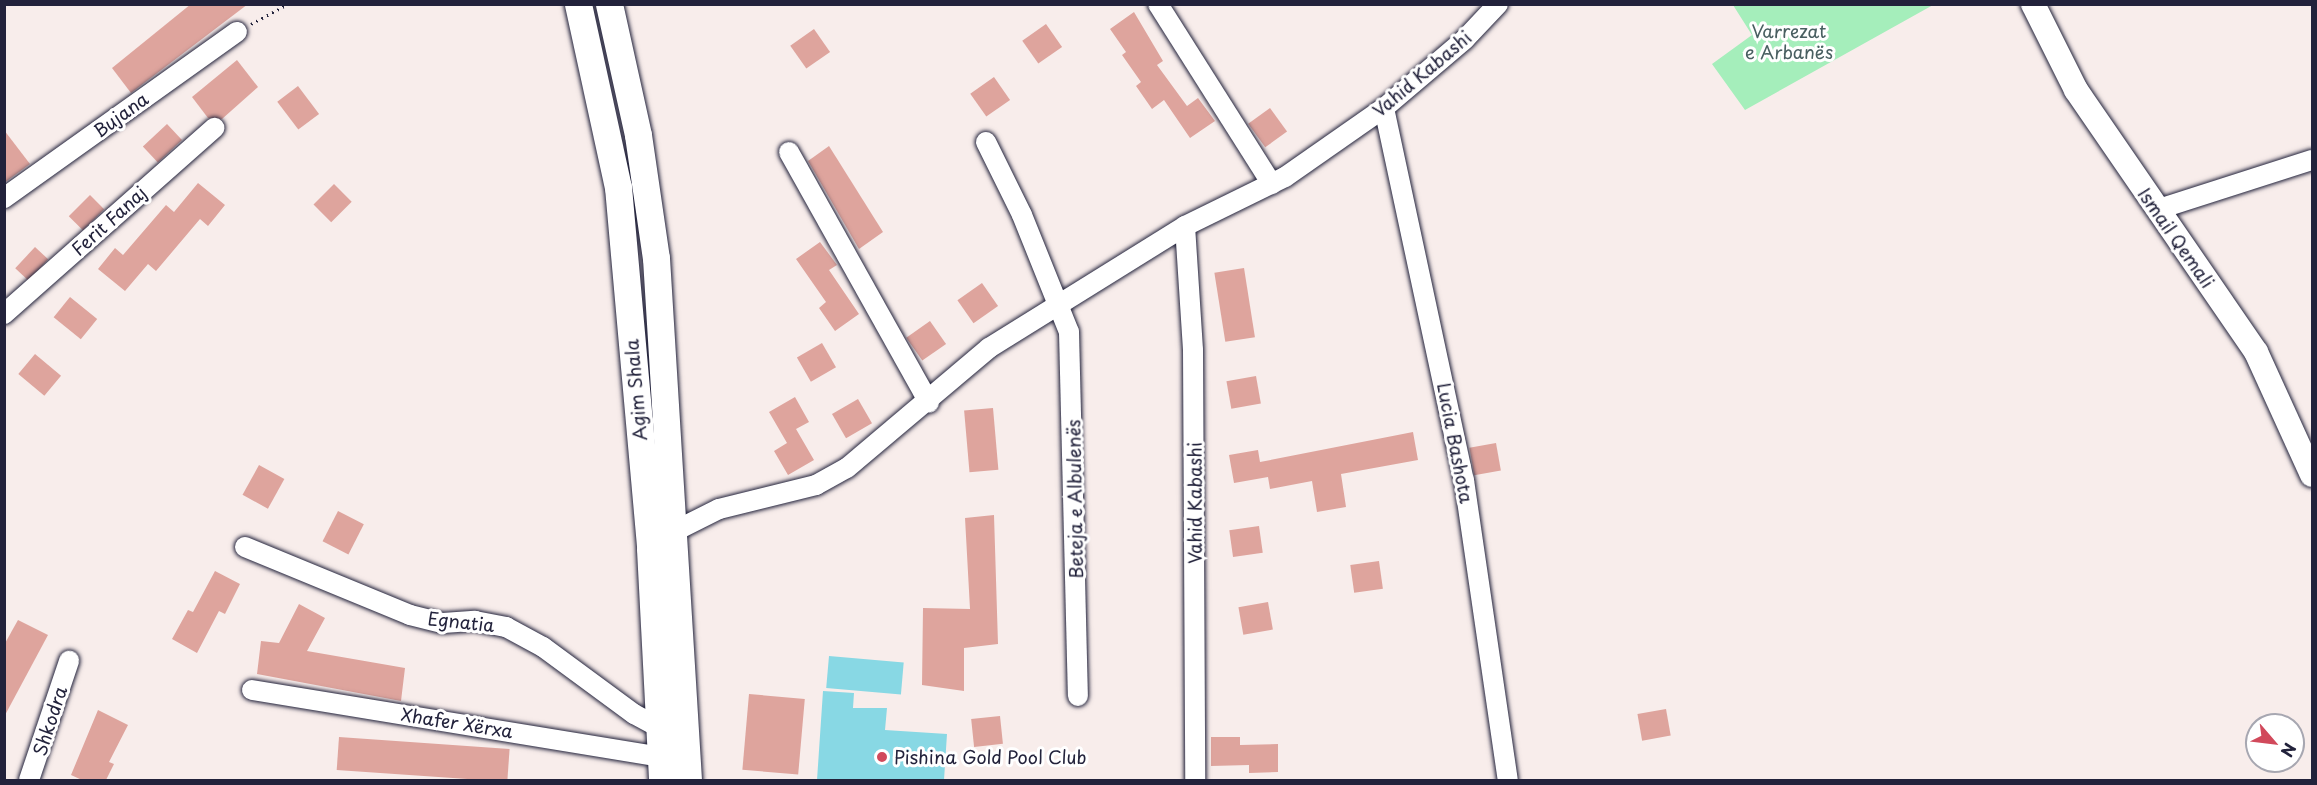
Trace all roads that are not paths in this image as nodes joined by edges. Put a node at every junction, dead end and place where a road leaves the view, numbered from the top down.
1 (578, 4) edge
2 (609, 4) edge
3 (1158, 4) edge
4 (1498, 4) edge
5 (2033, 4) edge
6 (237, 32) road end
7 (1384, 108) junction
8 (214, 128) dead end
9 (986, 142) dead end
10 (789, 152) dead end
11 (2313, 160) edge
12 (1272, 184) junction
13 (4, 198) edge
14 (2159, 209) junction
15 (1185, 226) junction
16 (1058, 303) junction
17 (4, 314) edge
18 (929, 402) junction
19 (2313, 475) edge
20 (675, 531) junction
21 (245, 547) dead end
22 (69, 661) dead end
23 (252, 690) dead end
24 (1078, 696) dead end
25 (660, 728) junction
26 (661, 769) edge
27 (30, 780) edge
28 (688, 780) edge
29 (1195, 780) edge
30 (1508, 780) edge

1 - 25 main road, Agim Shala
2 - 20 main road, Agim Shala
3 - 12 street
4 - 7 street, Vahid Kabashi
5 - 14 street, Ismail Qemali
6 - 13 street, Bujana
7 - 12 street, Vahid Kabashi
7 - 30 street, Lucia Bashota
8 - 17 street, Ferit Fanaj
9 - 16 street, Beteja e Albulenës
10 - 18 street
11 - 14 street
12 - 15 street, Vahid Kabashi
14 - 19 street, Ismail Qemali
15 - 16 street, Vahid Kabashi
15 - 29 street, Vahid Kabashi
16 - 18 street, Vahid Kabashi
16 - 24 street, Beteja e Albulenës
18 - 20 street, Vahid Kabashi
20 - 28 main road, Agim Shala
21 - 25 street, Egnatia
22 - 27 street, Shkodra
23 - 26 street, Xhafer Xërxa
25 - 26 main road, Agim Shala

